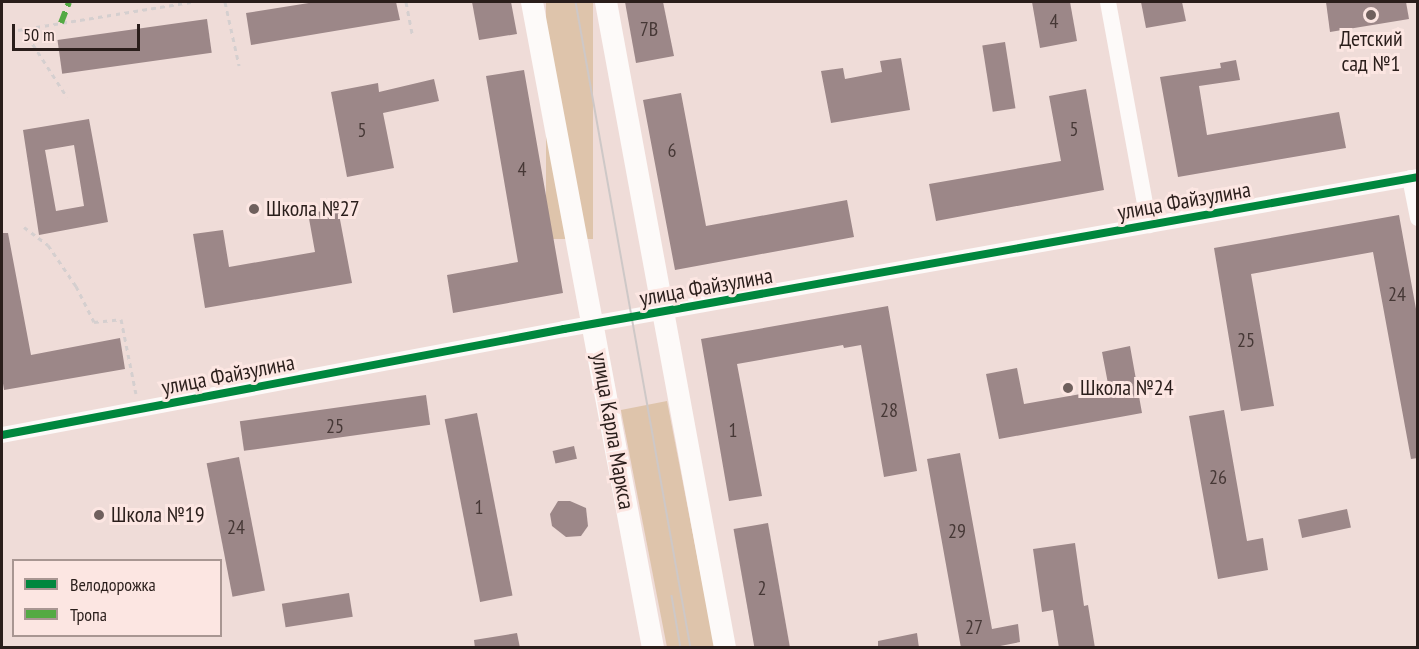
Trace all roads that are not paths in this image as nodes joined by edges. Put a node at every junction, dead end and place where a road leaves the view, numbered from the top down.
1 (532, 2) edge
2 (606, 2) edge
3 (1108, 2) edge
4 (1414, 178) edge
5 (1418, 218) edge
6 (1149, 225) junction
7 (664, 313) junction
8 (594, 325) junction
9 (2, 435) edge
10 (653, 648) edge
11 (725, 648) edge

1 - 8 main road, улица Карла Маркса
2 - 7 main road
3 - 6 street
4 - 5 street
4 - 6 street, улица Файзулина
6 - 7 street, улица Файзулина
7 - 8 street, улица Файзулина
7 - 11 main road
8 - 9 street, улица Файзулина
8 - 10 main road, улица Карла Маркса

